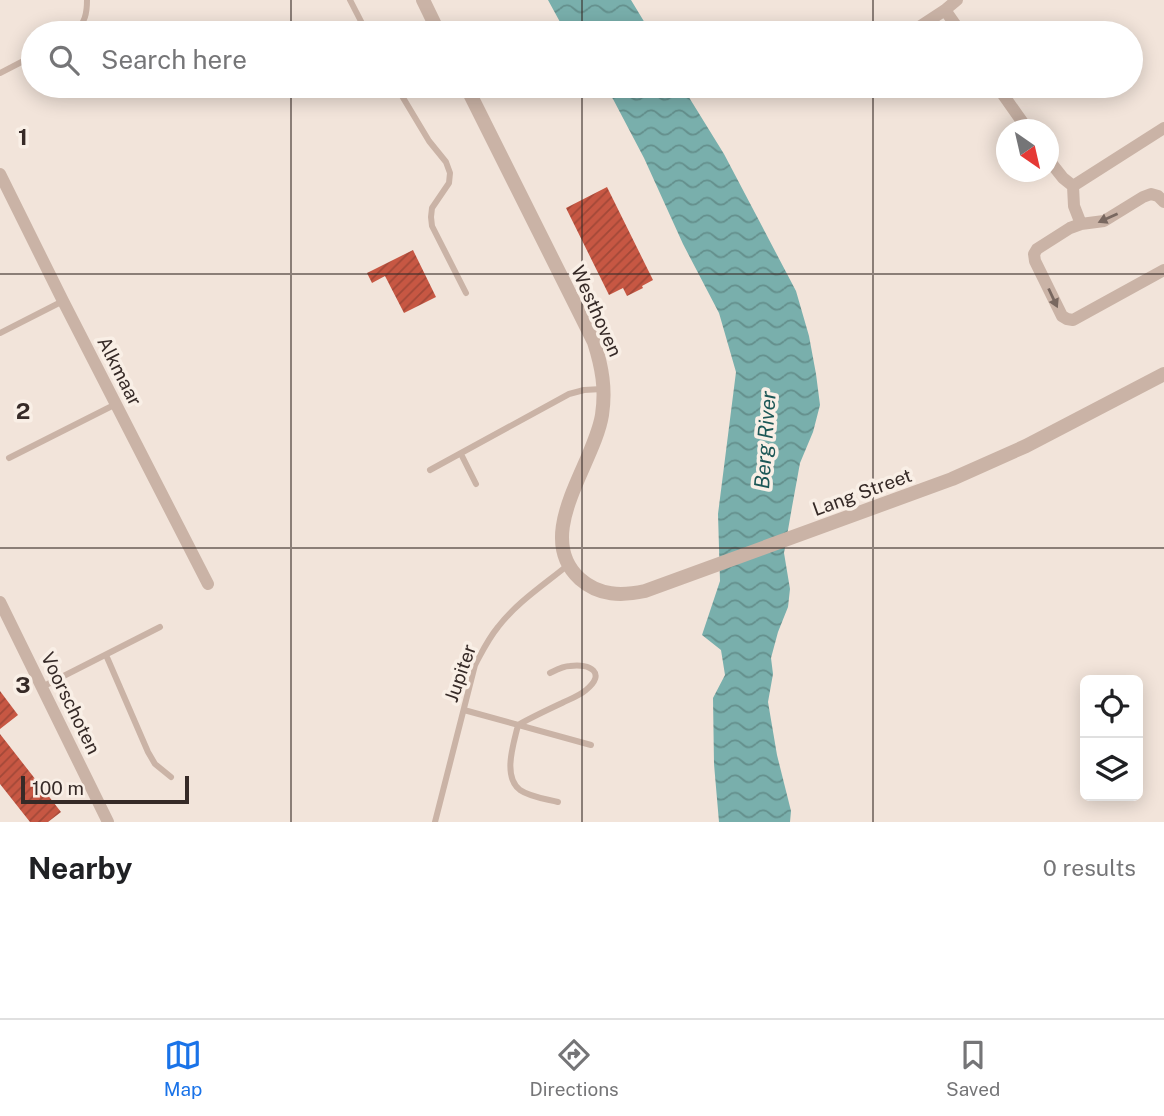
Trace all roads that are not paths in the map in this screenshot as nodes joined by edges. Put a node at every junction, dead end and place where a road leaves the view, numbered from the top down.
1 (87, 0) edge
2 (350, 0) edge
3 (423, 0) edge
4 (957, 0) edge
5 (945, 10) junction
6 (85, 21) edge
7 (361, 21) edge
8 (433, 21) edge
9 (929, 21) edge
10 (953, 21) edge
11 (21, 62) edge
12 (0, 73) edge
13 (404, 98) edge
14 (472, 98) edge
15 (1006, 98) edge
16 (1020, 119) edge
17 (1164, 128) edge
18 (1059, 173) edge
19 (0, 174) edge
20 (1073, 186) junction
21 (1164, 202) edge
22 (1081, 224) junction
23 (1164, 270) edge
24 (466, 293) dead end
25 (63, 301) junction
26 (0, 333) edge
27 (1164, 374) edge
28 (604, 388) junction
29 (116, 404) junction
30 (461, 454) junction
31 (9, 458) dead end
32 (430, 470) dead end
33 (476, 484) dead end
34 (568, 565) junction
35 (208, 584) dead end
36 (2, 610) edge
37 (160, 627) dead end
38 (106, 655) junction
39 (550, 673) dead end
40 (42, 687) junction
41 (464, 709) junction
42 (518, 725) junction
43 (591, 745) dead end
44 (171, 777) dead end
45 (558, 802) dead end
46 (108, 822) edge
47 (435, 822) edge

1 - 6 lane
2 - 7 lane
3 - 8 street
4 - 5 street
5 - 9 street
5 - 10 street
11 - 12 lane
13 - 24 lane
14 - 28 street, Westhoven
15 - 16 street
17 - 20 street
18 - 20 street
19 - 25 street, Alkmaar
20 - 22 street
21 -> 22 street
22 -> 23 street
25 - 26 lane
25 - 29 street, Alkmaar
27 - 34 street, Lang Street
28 - 30 lane
28 - 34 street, Westhoven
29 - 31 lane
29 - 35 street, Alkmaar
30 - 32 lane
30 - 33 lane
34 - 41 lane, Jupiter
36 - 40 street, Voorschoten
37 - 38 lane
38 - 40 lane
38 - 44 lane
39 - 42 lane
40 - 46 street, Voorschoten
41 - 42 lane
41 - 47 lane, Jupiter
42 - 43 lane
42 - 45 lane

